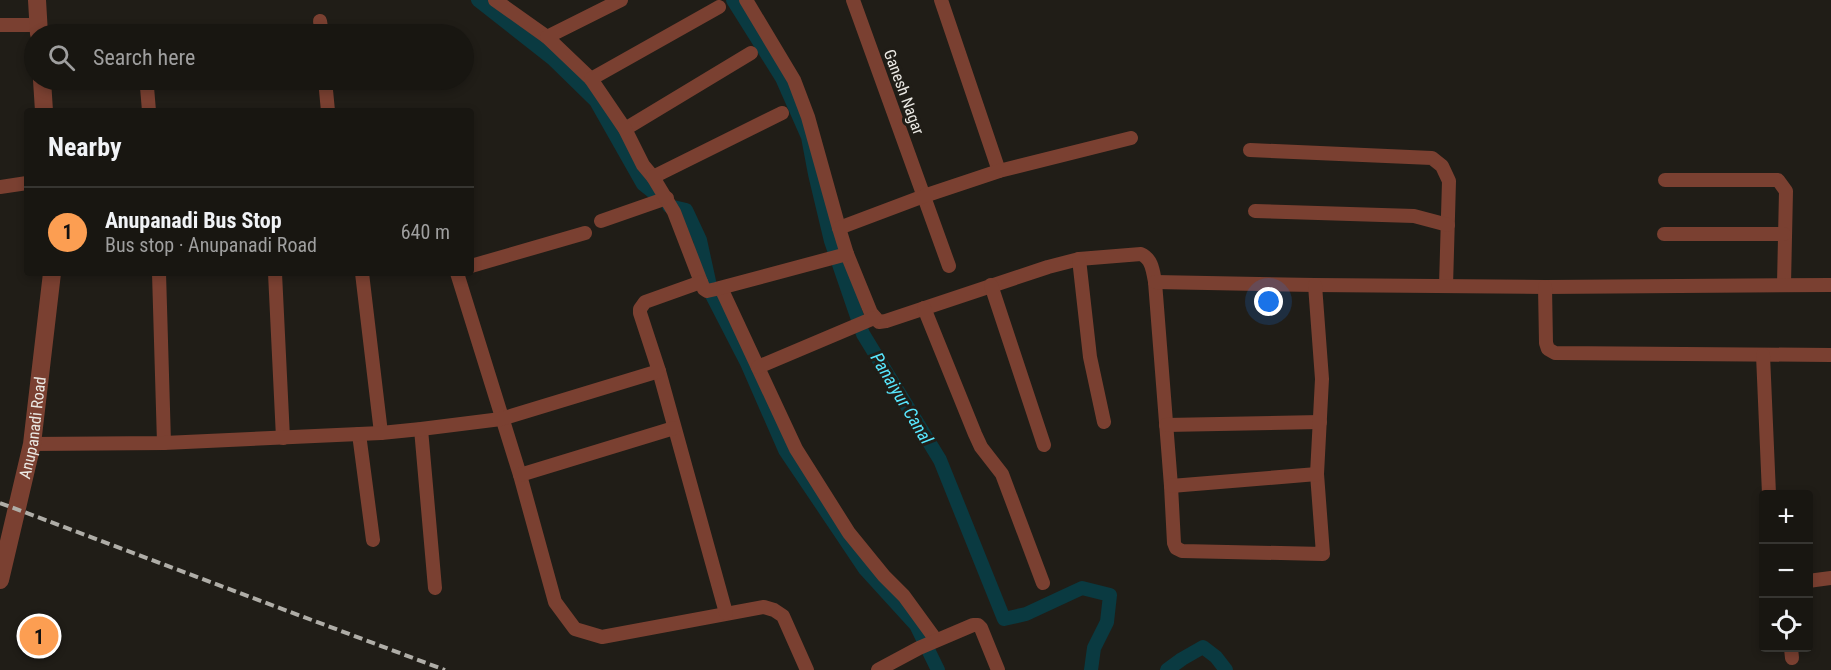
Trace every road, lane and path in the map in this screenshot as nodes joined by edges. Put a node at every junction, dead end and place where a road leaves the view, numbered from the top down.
1 (37, 0) edge
2 (621, 0) edge
3 (746, 0) edge
4 (854, 0) edge
5 (941, 0) edge
6 (498, 1) edge
7 (720, 8) dead end
8 (39, 24) edge
9 (0, 25) edge
10 (24, 28) edge
11 (547, 37) junction
12 (751, 53) dead end
13 (591, 79) junction
14 (43, 90) edge
15 (147, 90) edge
16 (326, 90) edge
17 (45, 108) edge
18 (149, 108) edge
19 (328, 108) edge
20 (782, 113) dead end
21 (625, 129) junction
22 (1131, 138) dead end
23 (1250, 150) dead end
24 (999, 171) junction
25 (653, 177) junction
26 (1665, 180) dead end
27 (24, 183) edge
28 (0, 187) edge
29 (924, 195) junction
30 (670, 205) junction
31 (1255, 211) dead end
32 (601, 221) dead end
33 (1448, 225) junction
34 (840, 228) junction
35 (585, 233) dead end
36 (1664, 234) dead end
37 (1784, 234) junction
38 (838, 256) junction
39 (1079, 259) junction
40 (474, 265) edge
41 (949, 266) dead end
42 (52, 276) edge
43 (159, 276) edge
44 (274, 276) edge
45 (362, 276) edge
46 (458, 276) edge
47 (1155, 282) junction
48 (1784, 284) junction
49 (992, 285) junction
50 (1315, 285) junction
51 (1831, 285) edge
52 (1446, 286) junction
53 (1545, 287) junction
54 (711, 288) junction
55 (924, 308) junction
56 (870, 320) junction
57 (1763, 355) junction
58 (1831, 355) edge
59 (758, 367) junction
60 (659, 372) junction
61 (501, 418) junction
62 (1104, 422) dead end
63 (1320, 422) junction
64 (1166, 425) junction
65 (674, 428) junction
66 (421, 429) junction
67 (358, 434) junction
68 (381, 434) junction
69 (283, 438) junction
70 (164, 443) junction
71 (32, 444) junction
72 (1044, 446) dead end
73 (1317, 474) junction
74 (520, 475) junction
75 (1172, 486) junction
76 (1769, 490) edge
77 (373, 540) dead end
78 (1831, 578) edge
79 (0, 580) edge
80 (1813, 580) edge
81 (1043, 583) dead end
82 (435, 588) dead end
83 (726, 613) junction
84 (935, 641) junction
85 (807, 670) edge
86 (878, 670) edge
87 (998, 670) edge

1 - 8 street
2 - 11 street
3 - 34 street
4 - 29 street, Ganesh Nagar
5 - 24 street
6 - 11 street
7 - 13 street
9 - 10 street
11 - 13 street
12 - 21 street
13 - 21 street
14 - 17 street
15 - 18 street
16 - 19 street
20 - 25 street
21 - 25 street
22 - 24 street
23 - 33 street
24 - 29 street
25 - 30 street
26 - 37 street
27 - 28 street
29 - 34 street
29 - 41 street, Ganesh Nagar
30 - 32 street
30 - 54 street
31 - 33 street
33 - 52 street
34 - 38 street
35 - 40 street
36 - 37 street
37 - 48 street
38 - 54 street
38 - 56 street
39 - 47 street
39 - 49 street
39 - 62 street
42 - 71 street, Anupanadi Road
43 - 70 street
44 - 69 street
45 - 68 street
46 - 61 street
47 - 50 street
47 - 64 street
48 - 51 street
48 - 53 street
49 - 55 street
49 - 72 street
50 - 52 street
50 - 63 street
52 - 53 street
53 - 57 street
54 - 59 street
54 - 60 street
55 - 56 street
55 - 81 street
56 - 59 street
57 - 58 street
57 - 76 street
59 - 84 street
60 - 61 street
60 - 65 street
61 - 66 street
61 - 74 street
63 - 64 street
63 - 73 street
64 - 75 street
65 - 74 street
65 - 83 street
66 - 68 street
66 - 82 street
67 - 68 street
67 - 69 street
67 - 77 street
69 - 70 street
70 - 71 street
71 - 79 street, Anupanadi Road
73 - 75 street
73 - 75 street
74 - 83 street
78 - 80 street
83 - 85 street
84 - 86 street
84 - 87 street

